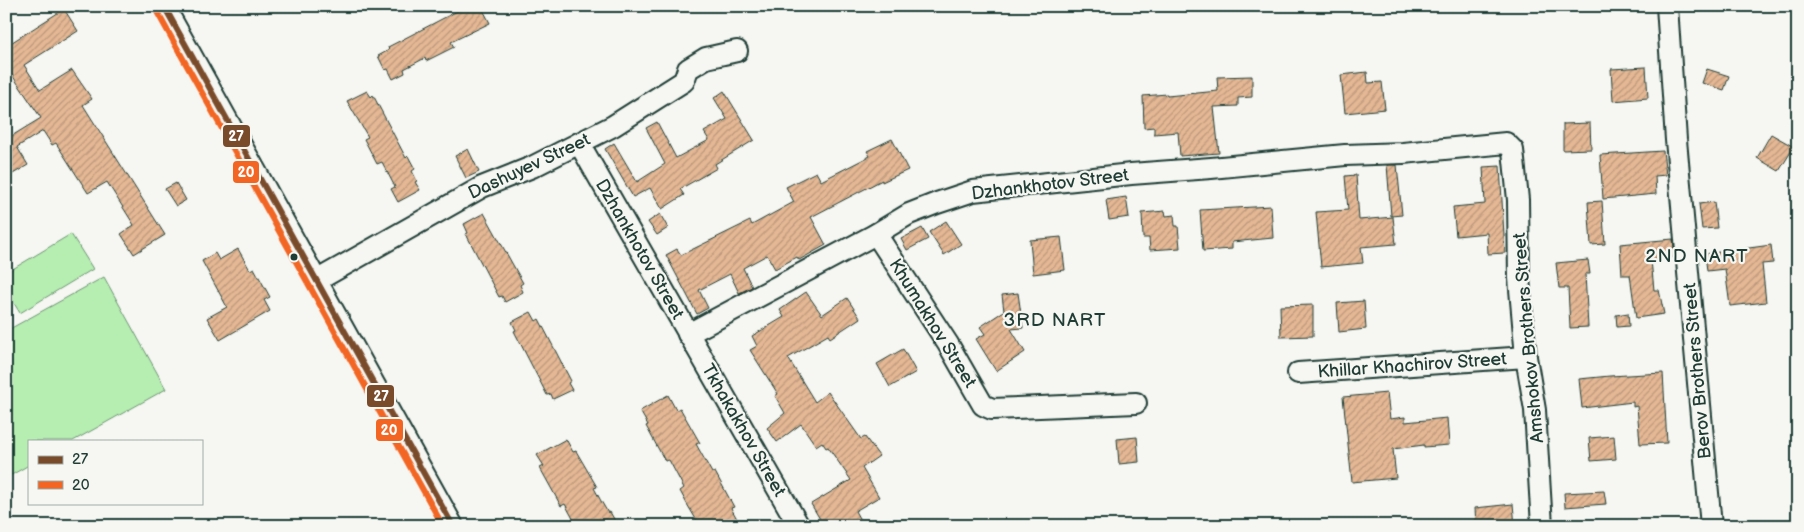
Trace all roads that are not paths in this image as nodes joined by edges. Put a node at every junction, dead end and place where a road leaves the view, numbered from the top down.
1 (164, 6) edge
2 (1667, 6) edge
3 (737, 51) dead end
4 (580, 143) junction
5 (1513, 150) joint
6 (876, 234) junction
7 (316, 281) junction
8 (688, 334) junction
9 (1526, 357) junction
10 (1298, 373) dead end
11 (1136, 402) dead end
12 (453, 526) edge
13 (799, 526) edge
14 (1542, 526) edge
15 (1712, 526) edge

1 - 7 street
2 - 15 street, Berov Brothers Street
3 - 4 street, Dashuyev Street
4 - 7 street, Dashuyev Street
4 - 8 street, Dzhankhotov Street
5 - 6 street, Dzhankhotov Street
5 - 9 street, Amshokov Brothers Street
6 - 8 street, Dzhankhotov Street
6 - 11 street, Khumakhov Street
7 - 12 street
8 - 13 street, Tkhakakhov Street
9 - 10 street, Khillar Khachirov Street
9 - 14 street, Amshokov Brothers Street

